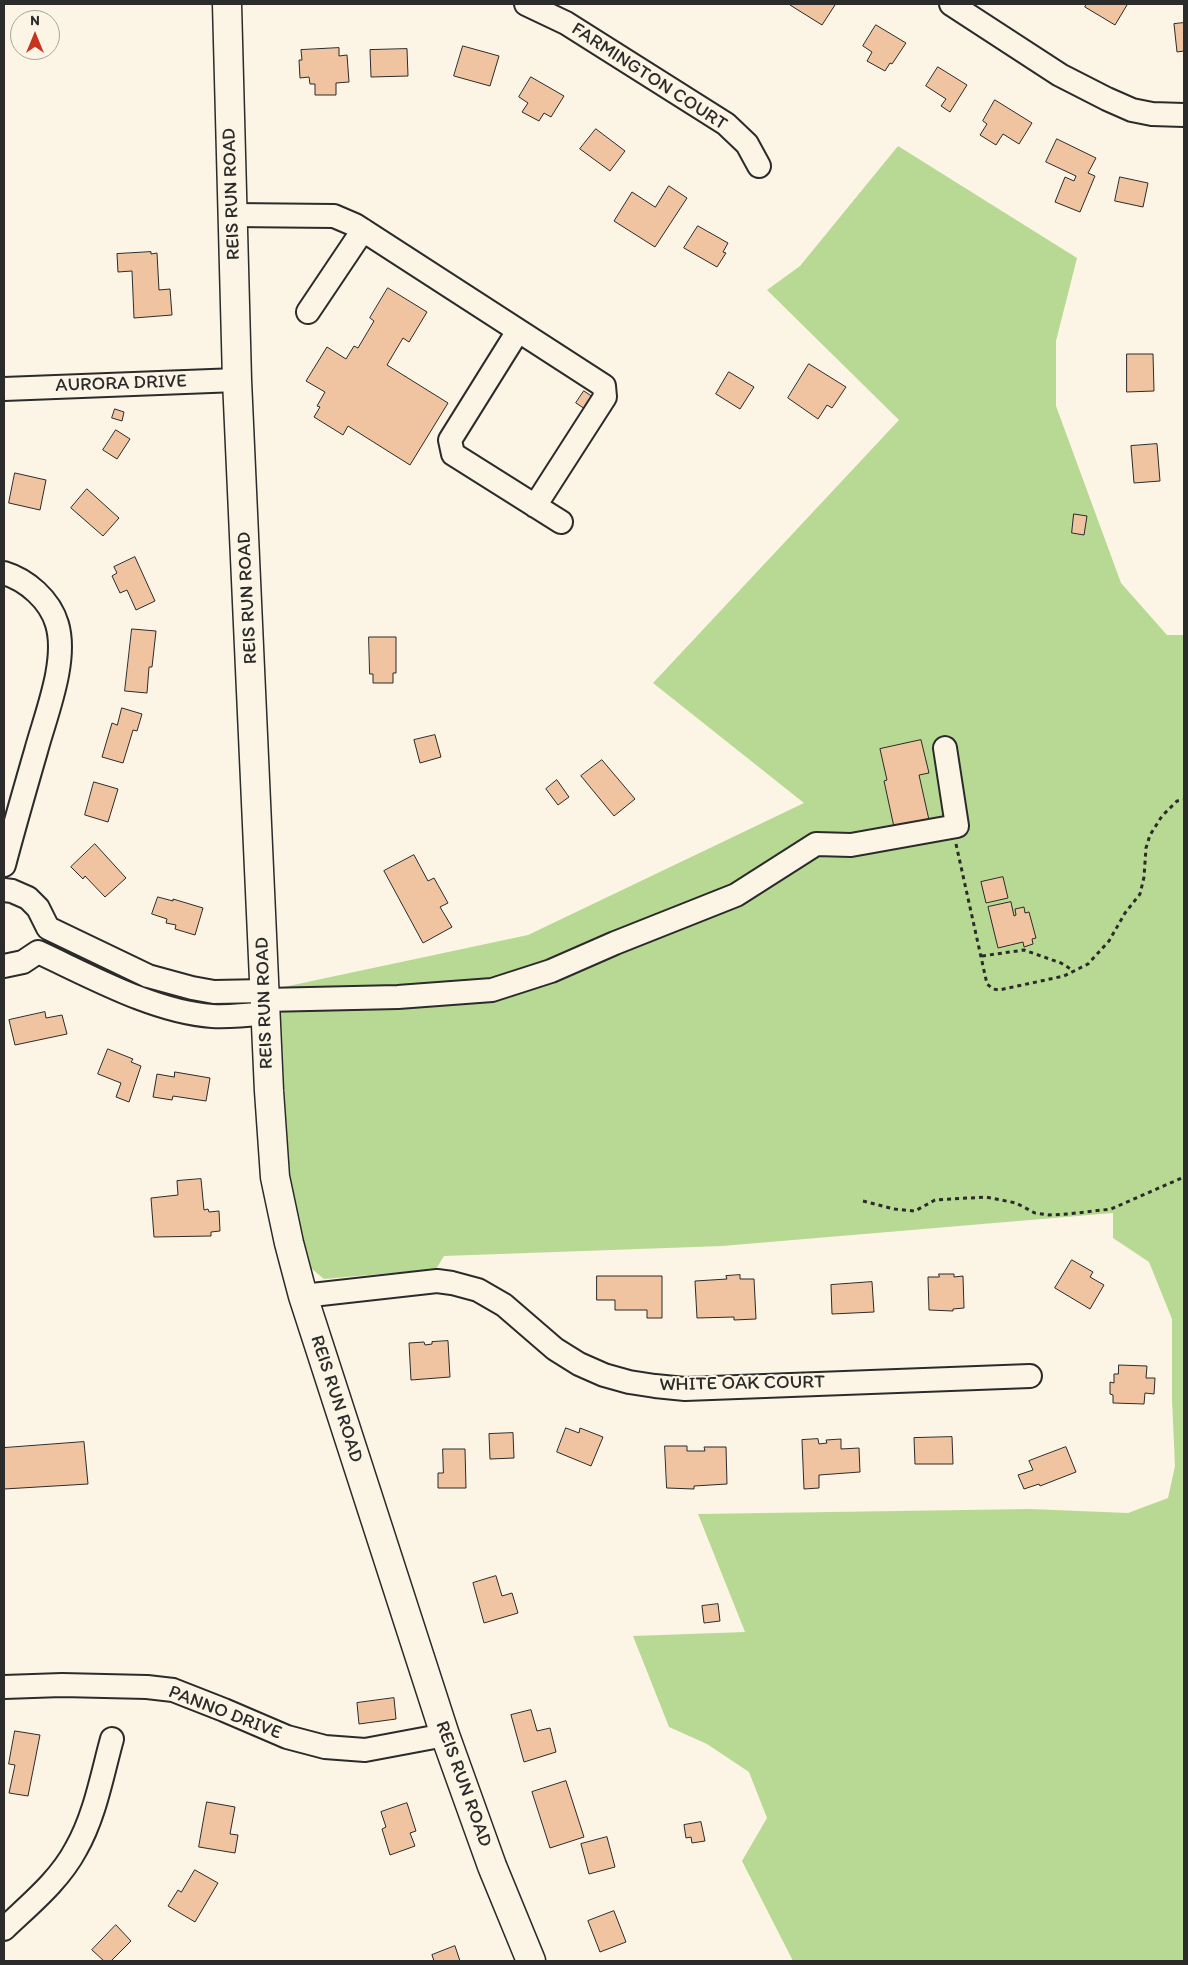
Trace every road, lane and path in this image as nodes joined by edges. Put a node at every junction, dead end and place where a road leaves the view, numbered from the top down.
1 (227, 4) edge
2 (526, 4) edge
3 (951, 4) edge
4 (1184, 116) edge
5 (759, 166) dead end
6 (233, 216) junction
7 (362, 230) junction
8 (308, 312) dead end
9 (518, 331) junction
10 (237, 380) junction
11 (4, 389) edge
12 (535, 506) junction
13 (560, 522) dead end
14 (4, 573) edge
15 (945, 748) dead end
16 (1184, 800) edge
17 (952, 826) junction
18 (4, 864) edge
19 (4, 890) edge
20 (48, 928) junction
21 (38, 952) junction
22 (982, 956) junction
23 (4, 966) edge
24 (1075, 971) junction
25 (265, 1001) junction
26 (1184, 1177) edge
27 (863, 1201) dead end
28 (303, 1296) junction
29 (1030, 1376) dead end
30 (4, 1687) edge
31 (444, 1735) junction
32 (112, 1739) dead end
33 (4, 1929) edge
34 (531, 1961) edge

1 - 6 main road, REIS RUN ROAD
2 - 5 street, FARMINGTON COURT
3 - 4 street
6 - 7 street
6 - 10 main road, REIS RUN ROAD
7 - 8 street
7 - 9 street
9 - 12 street
9 - 12 street
10 - 11 street, AURORA DRIVE
10 - 25 main road, REIS RUN ROAD
12 - 13 street
14 - 18 street
15 - 17 street
16 - 24 path
17 - 22 path
17 - 25 street
19 - 20 street
20 - 21 street
20 - 25 street
21 - 23 street
21 - 25 street
22 - 24 path
22 - 24 path
25 - 28 main road, REIS RUN ROAD
26 - 27 path
28 - 29 street, WHITE OAK COURT
28 - 31 main road, REIS RUN ROAD
30 - 31 street, PANNO DRIVE
31 - 34 main road, REIS RUN ROAD
32 - 33 street

